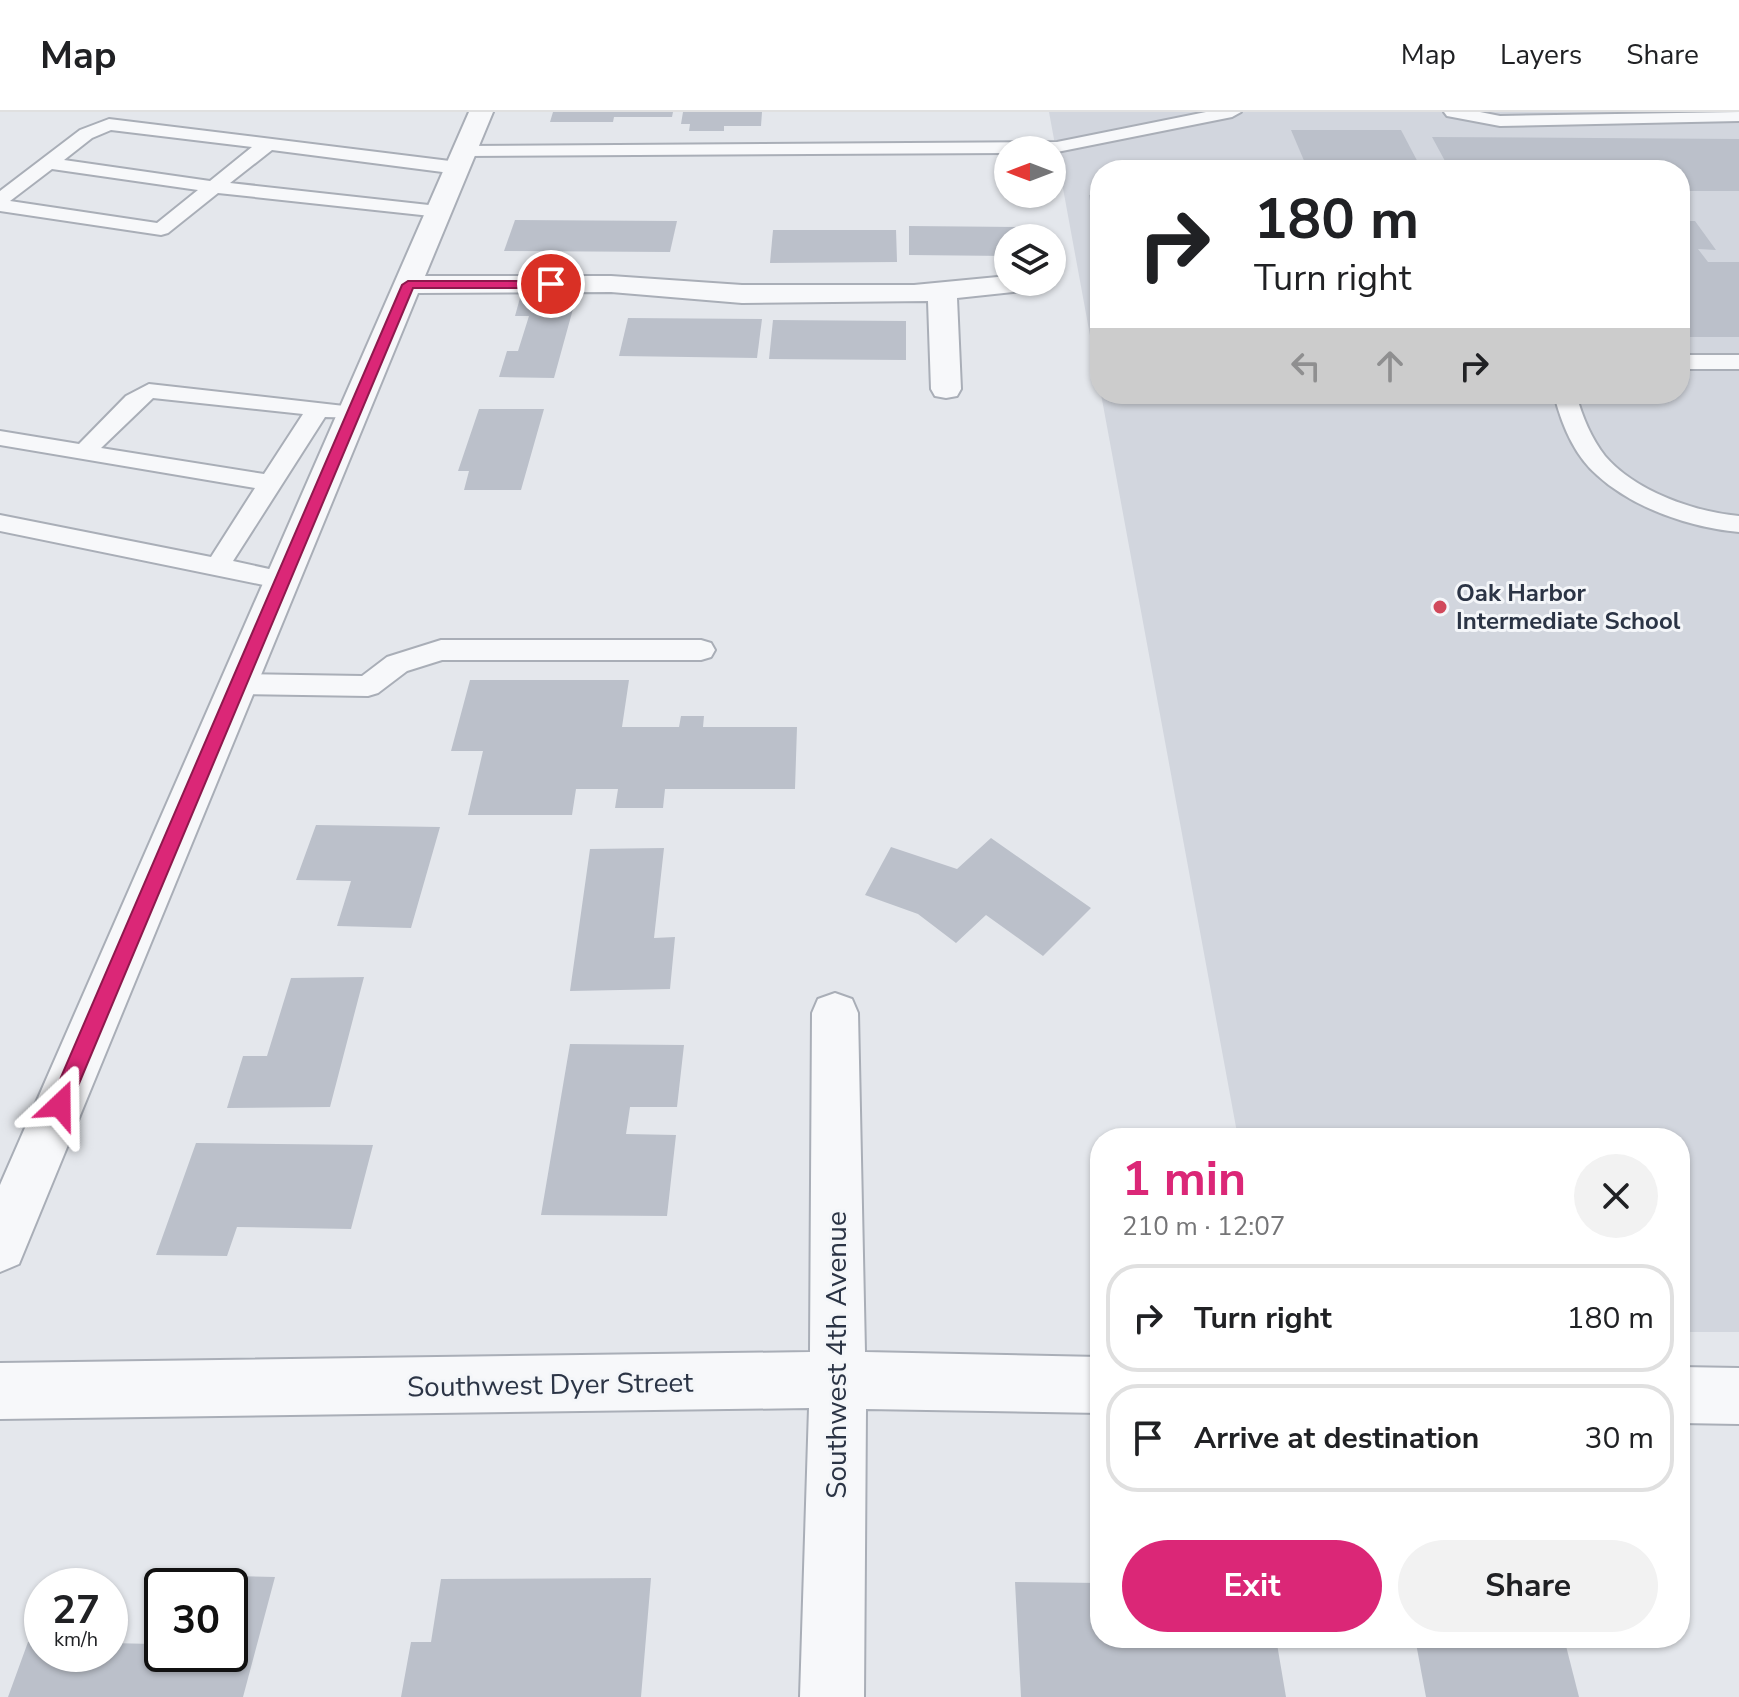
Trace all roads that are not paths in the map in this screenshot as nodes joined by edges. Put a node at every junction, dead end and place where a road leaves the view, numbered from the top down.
1 (481, 112) edge
2 (1232, 112) edge
3 (1453, 112) edge
4 (1739, 116) edge
5 (268, 144) junction
6 (461, 160) junction
7 (48, 163) junction
8 (214, 187) junction
9 (0, 202) edge
10 (440, 211) junction
11 (408, 285) junction
12 (994, 286) edge
13 (942, 291) junction
14 (1690, 362) edge
15 (1739, 362) edge
16 (946, 389) dead end
17 (1567, 404) edge
18 (336, 411) junction
19 (4, 444) edge
20 (84, 452) junction
21 (271, 483) junction
22 (0, 523) edge
23 (1739, 524) edge
24 (217, 567) junction
25 (283, 580) junction
26 (701, 650) dead end
27 (239, 684) junction
28 (835, 1013) dead end
29 (0, 1246) edge
30 (838, 1380) junction
31 (1090, 1385) edge
32 (0, 1391) edge
33 (1690, 1395) edge
34 (1739, 1396) edge
35 (832, 1697) edge

1 - 6 street
2 - 6 lane
3 - 4 lane
5 - 6 lane
5 - 7 lane
5 - 8 lane
6 - 10 street
7 - 8 lane
7 - 9 lane
8 - 9 lane
8 - 10 lane
10 - 11 street
11 - 13 street
11 - 18 street
12 - 13 street
13 - 16 street
14 - 15 lane
17 - 23 lane
18 - 20 lane
18 - 21 lane
18 - 25 street
19 - 20 lane
20 - 21 lane
21 - 24 lane
22 - 24 lane
24 - 25 lane
25 - 27 street
26 - 27 lane
27 - 29 street
28 - 30 street, Southwest 4th Avenue
30 - 31 street, Southwest Dyer Street
30 - 32 street, Southwest Dyer Street
30 - 35 street, Southwest 4th Avenue
33 - 34 street

